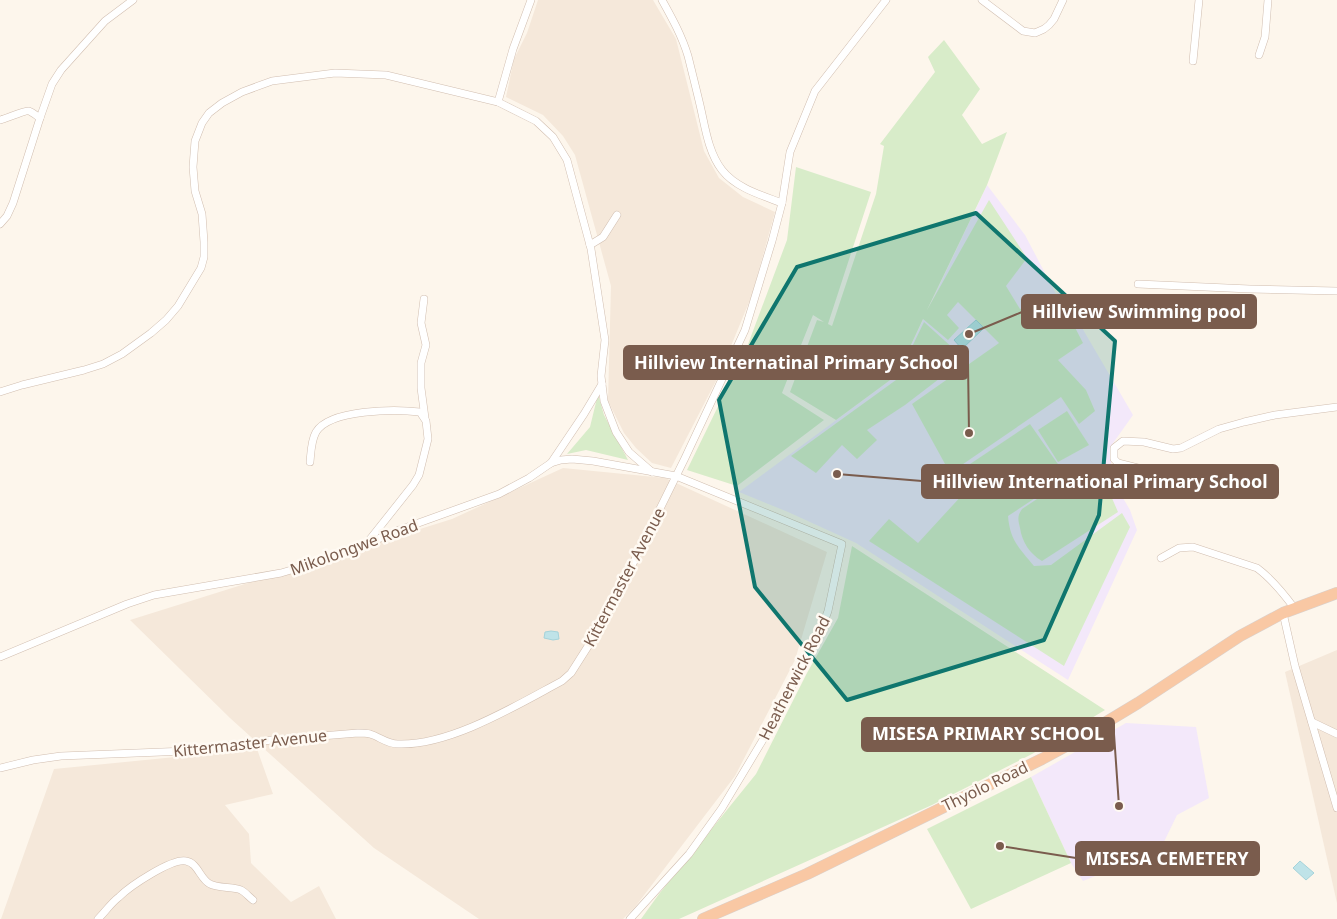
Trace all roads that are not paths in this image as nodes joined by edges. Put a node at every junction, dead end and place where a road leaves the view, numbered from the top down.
1 (133, 0) edge
2 (530, 0) edge
3 (662, 0) edge
4 (886, 0) edge
5 (982, 0) edge
6 (1063, 0) edge
7 (1199, 0) edge
8 (1268, 0) edge
9 (1259, 55) dead end
10 (1193, 61) dead end
11 (498, 102) junction
12 (40, 118) junction
13 (0, 120) edge
14 (782, 204) junction
15 (617, 215) dead end
16 (0, 224) edge
17 (590, 245) junction
18 (1138, 284) dead end
19 (1337, 291) edge
20 (424, 299) dead end
21 (602, 383) junction
22 (0, 392) edge
23 (1337, 407) edge
24 (426, 421) junction
25 (310, 462) dead end
26 (551, 463) junction
27 (1142, 469) dead end
28 (654, 473) junction
29 (676, 476) junction
30 (367, 544) junction
31 (1161, 558) dead end
32 (1337, 593) edge
33 (1295, 609) junction
34 (1283, 613) junction
35 (0, 657) edge
36 (1312, 722) junction
37 (1337, 734) edge
38 (0, 768) edge
39 (1337, 808) edge
40 (252, 900) dead end
41 (98, 919) edge
42 (630, 919) edge
43 (703, 919) edge

1 - 12 street
2 - 11 street
3 - 14 street
4 - 14 street, Kittermaster Avenue
5 - 6 street
7 - 10 street
8 - 9 street
11 - 17 street
11 - 22 street
12 - 13 street
12 - 16 street
14 - 29 street, Kittermaster Avenue
15 - 17 street
17 - 21 street
18 - 19 street
20 - 24 street
21 - 26 street
21 - 28 street
23 - 27 street
24 - 25 street
24 - 30 street
26 - 28 street, Mikolongwe Road
26 - 30 street, Mikolongwe Road
28 - 29 street, Mikolongwe Road
29 - 38 street, Kittermaster Avenue
29 - 42 street, Heatherwick Road
30 - 35 street, Mikolongwe Road
31 - 33 street
32 - 33 highway, Thyolo Road
33 - 34 highway, Thyolo Road
34 - 36 street
34 - 43 highway, Thyolo Road
36 - 37 street
36 - 39 street
40 - 41 street

